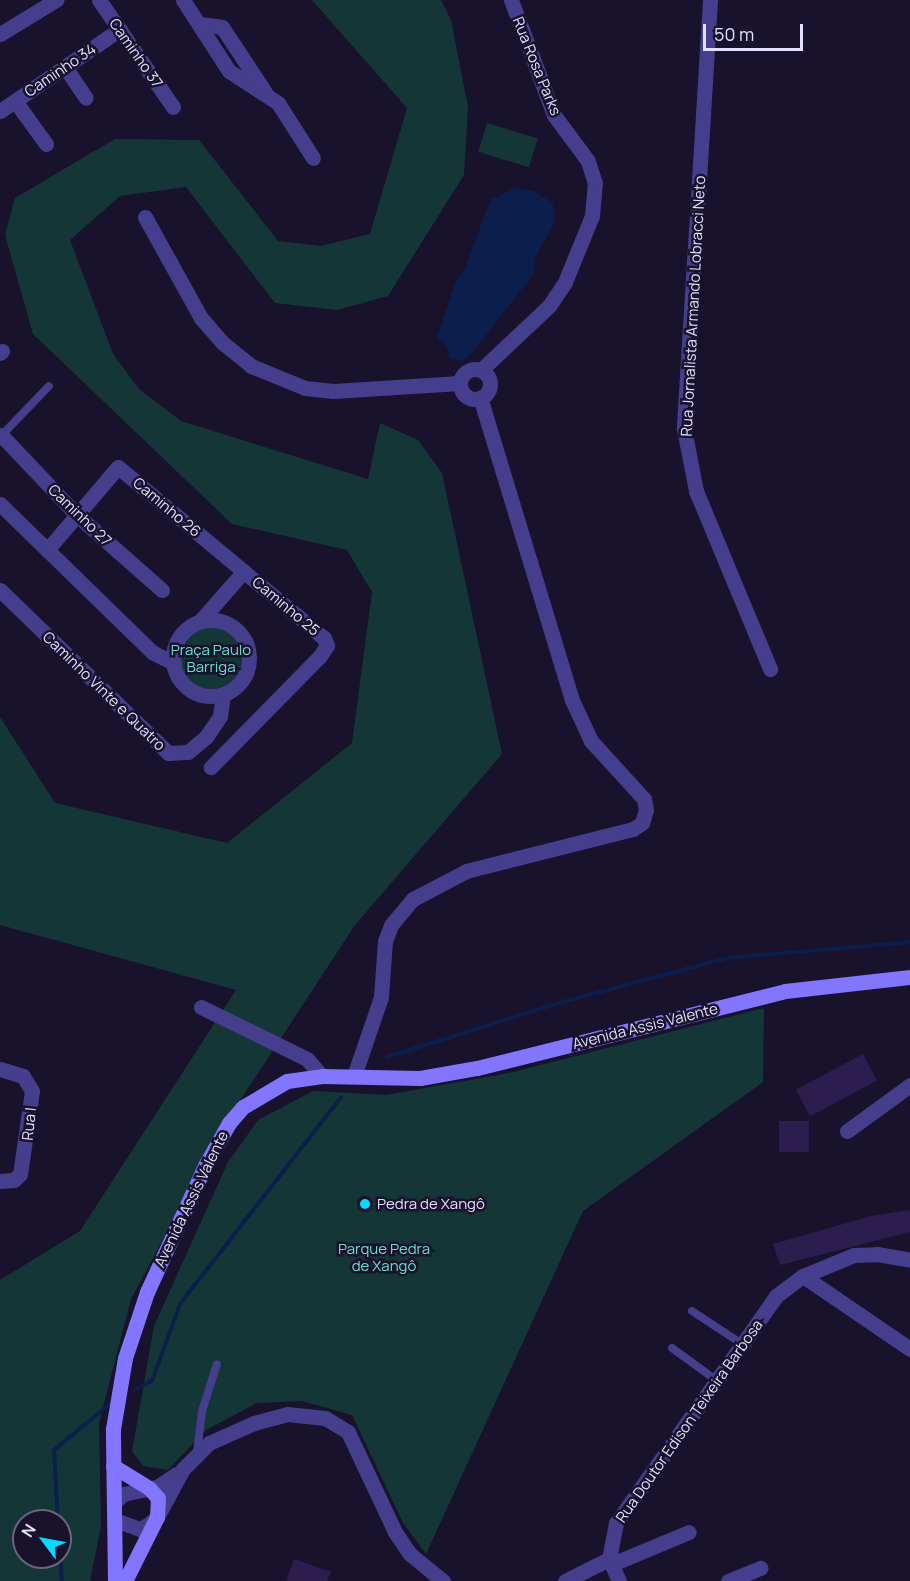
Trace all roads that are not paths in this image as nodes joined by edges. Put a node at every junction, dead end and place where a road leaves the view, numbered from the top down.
1 (56, 0) edge
2 (99, 0) edge
3 (183, 0) edge
4 (512, 0) edge
5 (710, 0) edge
6 (120, 29) junction
7 (0, 34) edge
8 (65, 67) junction
9 (86, 98) dead end
10 (15, 101) junction
11 (173, 107) dead end
12 (0, 111) edge
13 (46, 144) dead end
14 (313, 158) dead end
15 (145, 217) dead end
16 (481, 370) junction
17 (460, 383) junction
18 (49, 386) dead end
19 (480, 398) junction
20 (1, 436) edge
21 (2, 508) edge
22 (78, 516) junction
23 (47, 550) junction
24 (244, 571) junction
25 (0, 590) edge
26 (162, 590) dead end
27 (201, 620) junction
28 (174, 663) junction
29 (770, 669) dead end
30 (223, 694) junction
31 (211, 766) dead end
32 (910, 977) edge
33 (201, 1007) dead end
34 (0, 1069) edge
35 (322, 1076) junction
36 (354, 1076) junction
37 (910, 1085) edge
38 (847, 1131) dead end
39 (0, 1181) edge
40 (910, 1260) edge
41 (803, 1276) junction
42 (692, 1311) dead end
43 (742, 1344) junction
44 (672, 1348) dead end
45 (910, 1349) edge
46 (217, 1365) dead end
47 (716, 1380) junction
48 (197, 1452) junction
49 (113, 1466) junction
50 (183, 1468) junction
51 (149, 1488) junction
52 (115, 1502) junction
53 (157, 1517) junction
54 (115, 1520) junction
55 (689, 1532) dead end
56 (610, 1561) junction
57 (760, 1568) dead end
58 (115, 1581) edge
59 (125, 1581) edge
60 (443, 1581) edge
61 (565, 1581) edge
62 (619, 1581) edge
63 (728, 1581) edge

1 - 7 street
2 - 6 street, Caminho 37
3 - 14 street
4 - 16 street, Rua Rosa Parks
5 - 29 street, Rua Jornalista Armando Lobracci Neto
6 - 8 street, Caminho 34
6 - 11 street, Caminho 37
8 - 9 street
8 - 10 street, Caminho 34
10 - 12 street, Caminho 34
10 - 13 street
15 - 17 street
16 - 17 street
16 - 19 street
17 - 19 street
18 - 20 lane
19 - 36 street
20 - 22 street, Caminho 27
21 - 23 street
22 - 23 street, Caminho 26
22 - 24 street, Caminho 26
22 - 26 street, Caminho 27
23 - 28 street
24 - 27 street, Caminho 25
24 - 31 street, Caminho 25
25 - 30 street, Caminho Vinte e Quatro
27 - 28 street
27 - 30 street
28 - 30 street
32 - 36 main road, Avenida Assis Valente
33 - 35 street
34 - 39 street, Rua I
35 - 36 main road, Avenida Assis Valente
35 - 49 main road, Avenida Assis Valente
37 - 38 street
40 - 41 street, Rua Doutor Edison Teixeira Barbosa
41 - 43 street, Rua Doutor Edison Teixeira Barbosa
41 - 45 street
42 - 43 lane
43 - 47 street, Rua Doutor Edison Teixeira Barbosa
44 - 47 lane
46 - 48 lane
47 - 56 street, Rua Doutor Edison Teixeira Barbosa
48 - 50 street
48 - 60 street
49 - 51 main road
49 - 52 main road, Avenida Assis Valente
50 - 51 street
50 - 53 street
51 - 52 street
51 - 53 main road
52 - 54 main road, Avenida Assis Valente
53 - 54 street
53 - 59 main road
54 - 58 main road, Avenida Assis Valente
55 - 56 street
56 - 61 street
56 - 62 street
57 - 63 street

